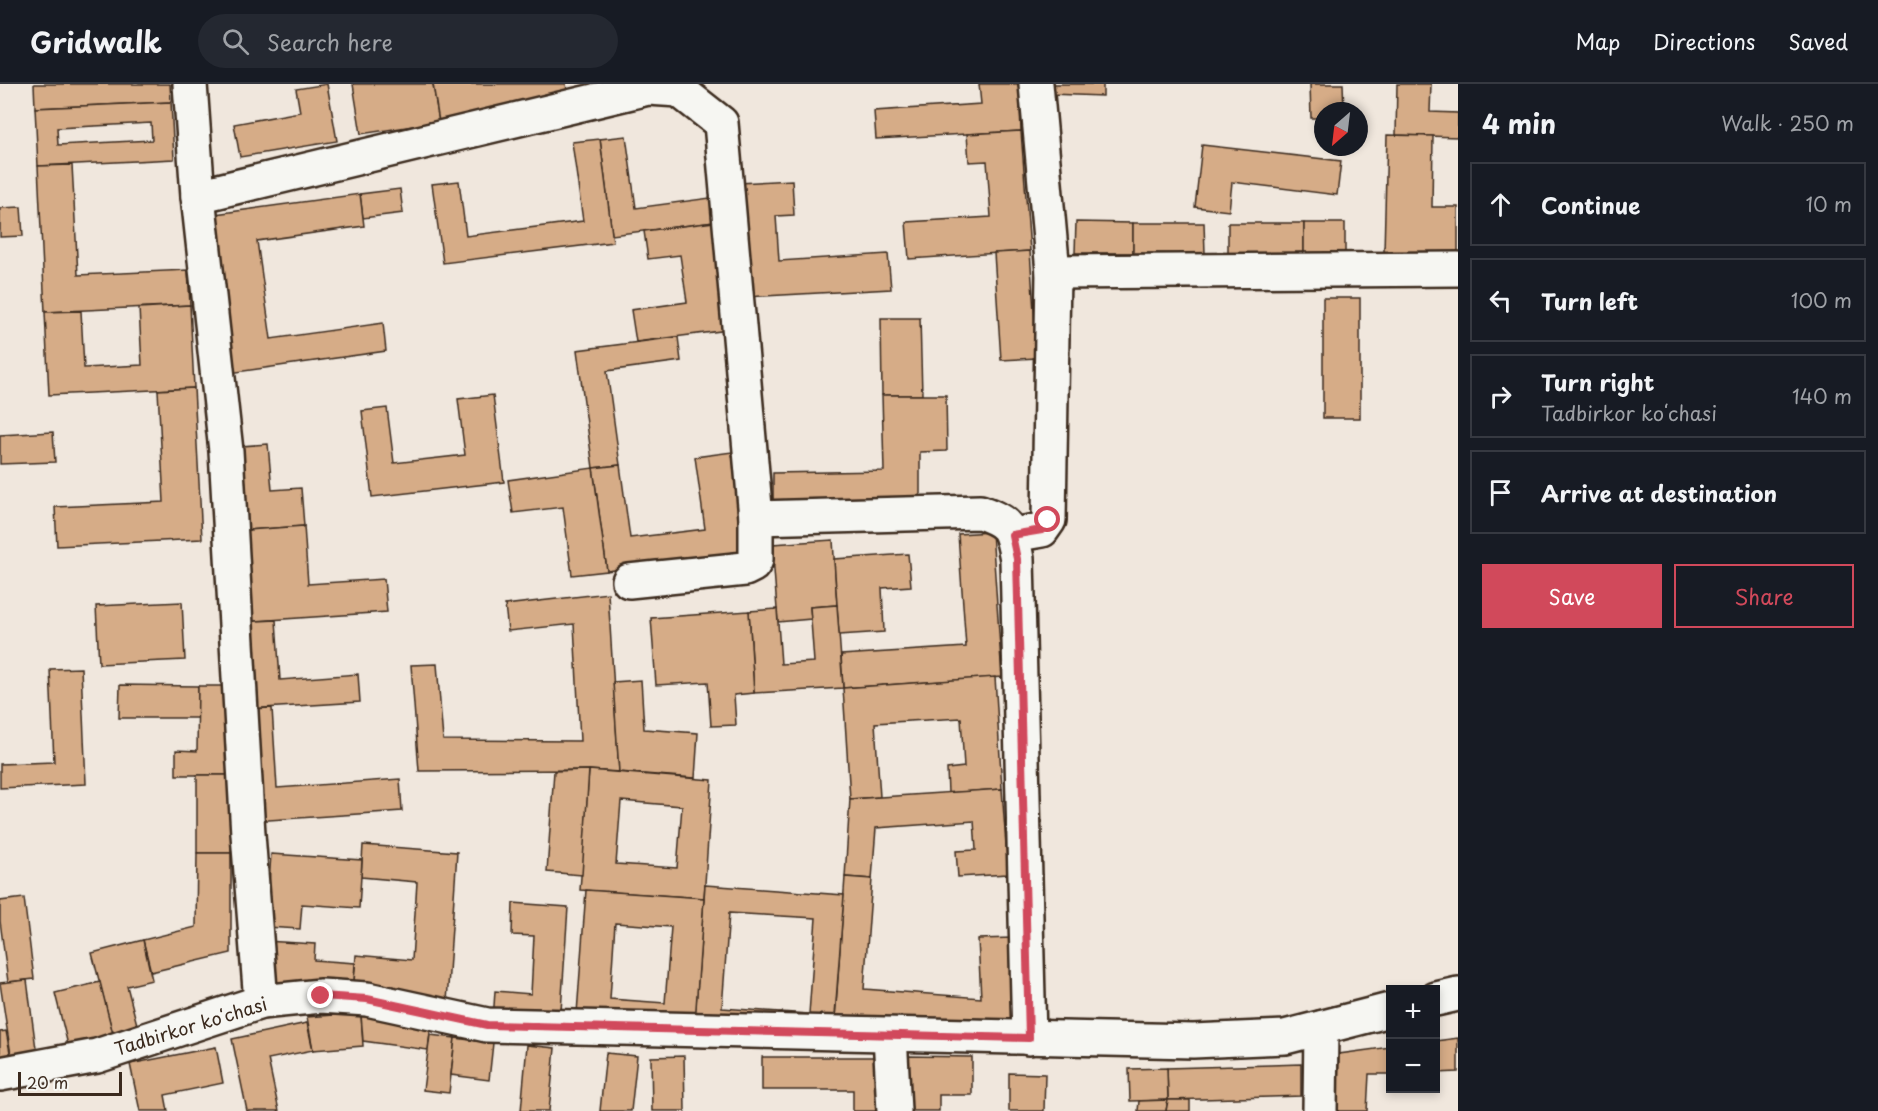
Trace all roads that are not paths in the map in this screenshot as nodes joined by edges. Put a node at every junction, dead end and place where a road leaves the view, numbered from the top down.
1 (190, 84) edge
2 (1036, 84) edge
3 (587, 93) edge
4 (198, 196) junction
5 (1458, 268) edge
6 (1053, 272) junction
7 (756, 518) junction
8 (1012, 535) junction
9 (628, 581) dead end
10 (1458, 994) edge
11 (1440, 998) edge
12 (261, 1002) junction
13 (1386, 1011) edge
14 (1321, 1028) junction
15 (890, 1035) junction
16 (1029, 1038) junction
17 (0, 1074) edge
18 (894, 1111) edge
19 (1320, 1111) edge

1 - 4 street
2 - 6 street
3 - 4 street
3 - 7 street
4 - 12 street
5 - 6 street
6 - 8 street
7 - 8 street
7 - 9 street
8 - 16 street
10 - 11 street
12 - 15 street, Tadbirkor koʻchasi
12 - 17 street, Tadbirkor koʻchasi
13 - 14 street, Tadbirkor koʻchasi
14 - 16 street, Tadbirkor koʻchasi
14 - 19 street
15 - 16 street, Tadbirkor koʻchasi
15 - 18 street

